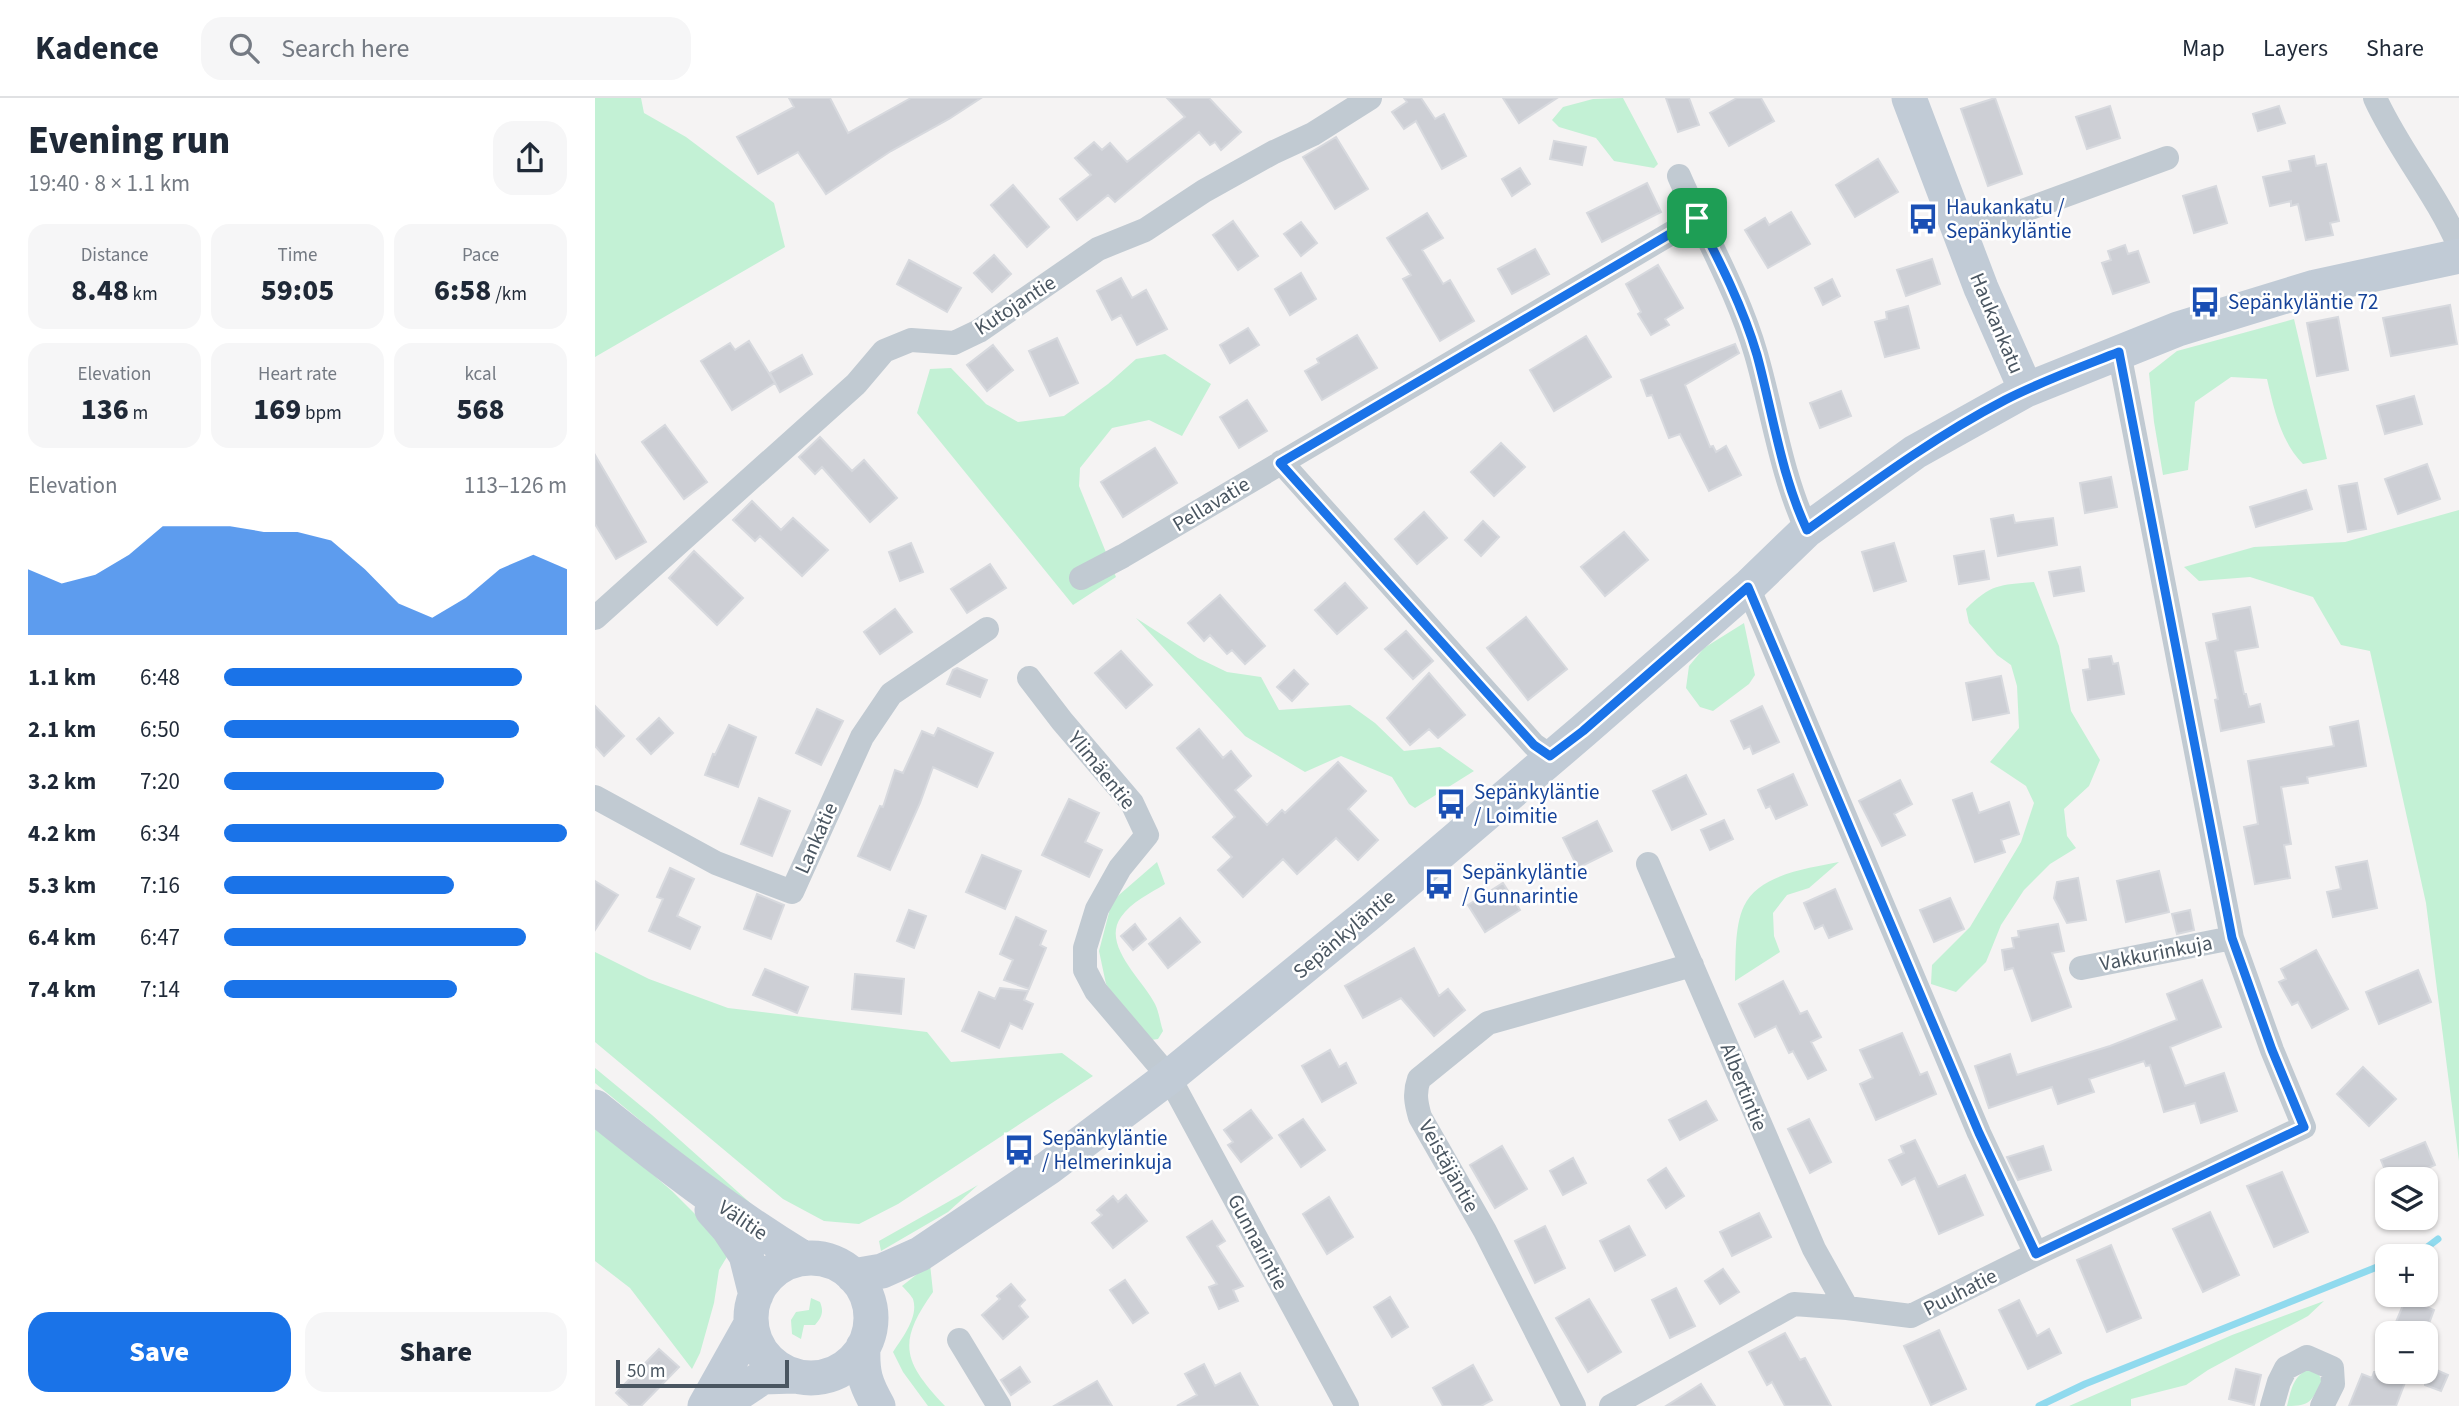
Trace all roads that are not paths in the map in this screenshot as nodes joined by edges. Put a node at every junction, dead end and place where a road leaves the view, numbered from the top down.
1 (1370, 98) edge
2 (1909, 98) edge
3 (2375, 98) edge
4 (2167, 158) dead end
5 (1679, 176) dead end
6 (1697, 218) junction
7 (1960, 234) junction
8 (2459, 246) edge
9 (2459, 256) edge
10 (2119, 352) junction
11 (2026, 390) junction
12 (1280, 463) junction
13 (1807, 530) junction
14 (1081, 578) dead end
15 (1748, 587) junction
16 (595, 618) edge
17 (987, 629) dead end
18 (1029, 678) dead end
19 (1550, 756) junction
20 (595, 797) edge
21 (1648, 864) dead end
22 (2232, 938) junction
23 (1692, 965) junction
24 (2081, 968) dead end
25 (1169, 1077) junction
26 (595, 1107) edge
27 (685, 1179) junction
28 (920, 1254) junction
29 (2036, 1254) junction
30 (803, 1258) junction
31 (853, 1276) junction
32 (1847, 1308) junction
33 (753, 1310) junction
34 (867, 1335) junction
35 (958, 1340) dead end
36 (805, 1377) junction
37 (705, 1406) edge
38 (719, 1406) edge
39 (855, 1406) edge
40 (878, 1406) edge
41 (999, 1406) edge
42 (1346, 1406) edge
43 (1574, 1406) edge
44 (1611, 1406) edge
45 (2272, 1406) edge
46 (2322, 1406) edge

1 - 16 street, Kutojantie
2 - 7 main road, Haukankatu
3 - 8 street
4 - 7 street
5 - 6 street
6 - 12 street, Pellavatie
6 - 13 street
7 - 11 main road, Haukankatu
9 - 10 main road, Sepänkyläntie
10 - 11 main road, Sepänkyläntie
10 - 22 street
11 - 13 main road, Sepänkyläntie
12 - 14 street, Pellavatie
12 - 19 street
13 - 15 main road, Sepänkyläntie
15 - 19 main road, Sepänkyläntie
15 - 29 street
17 - 20 street, Lankatie
18 - 25 street, Ylimäentie
19 - 25 main road, Sepänkyläntie
21 - 23 street, Albertintie
22 - 24 street, Vakkurinkuja
22 - 29 street, Puuhatie
23 - 32 street, Albertintie
23 - 43 street, Veistäjäntie
25 - 28 main road, Sepänkyläntie
25 - 42 street, Gunnarintie
26 - 27 main road, Välitie
27 - 30 main road, Välitie
27 - 33 main road, Välitie
28 - 31 main road, Sepänkyläntie
28 - 34 main road, Sepänkyläntie
29 - 32 street, Puuhatie
30 - 31 main road
30 - 33 main road
31 - 34 main road
32 - 44 street, Puuhatie
33 - 36 main road
33 - 37 main road
34 - 36 main road
34 - 40 main road
35 - 41 street
36 - 38 main road
36 - 39 main road
45 - 46 street

